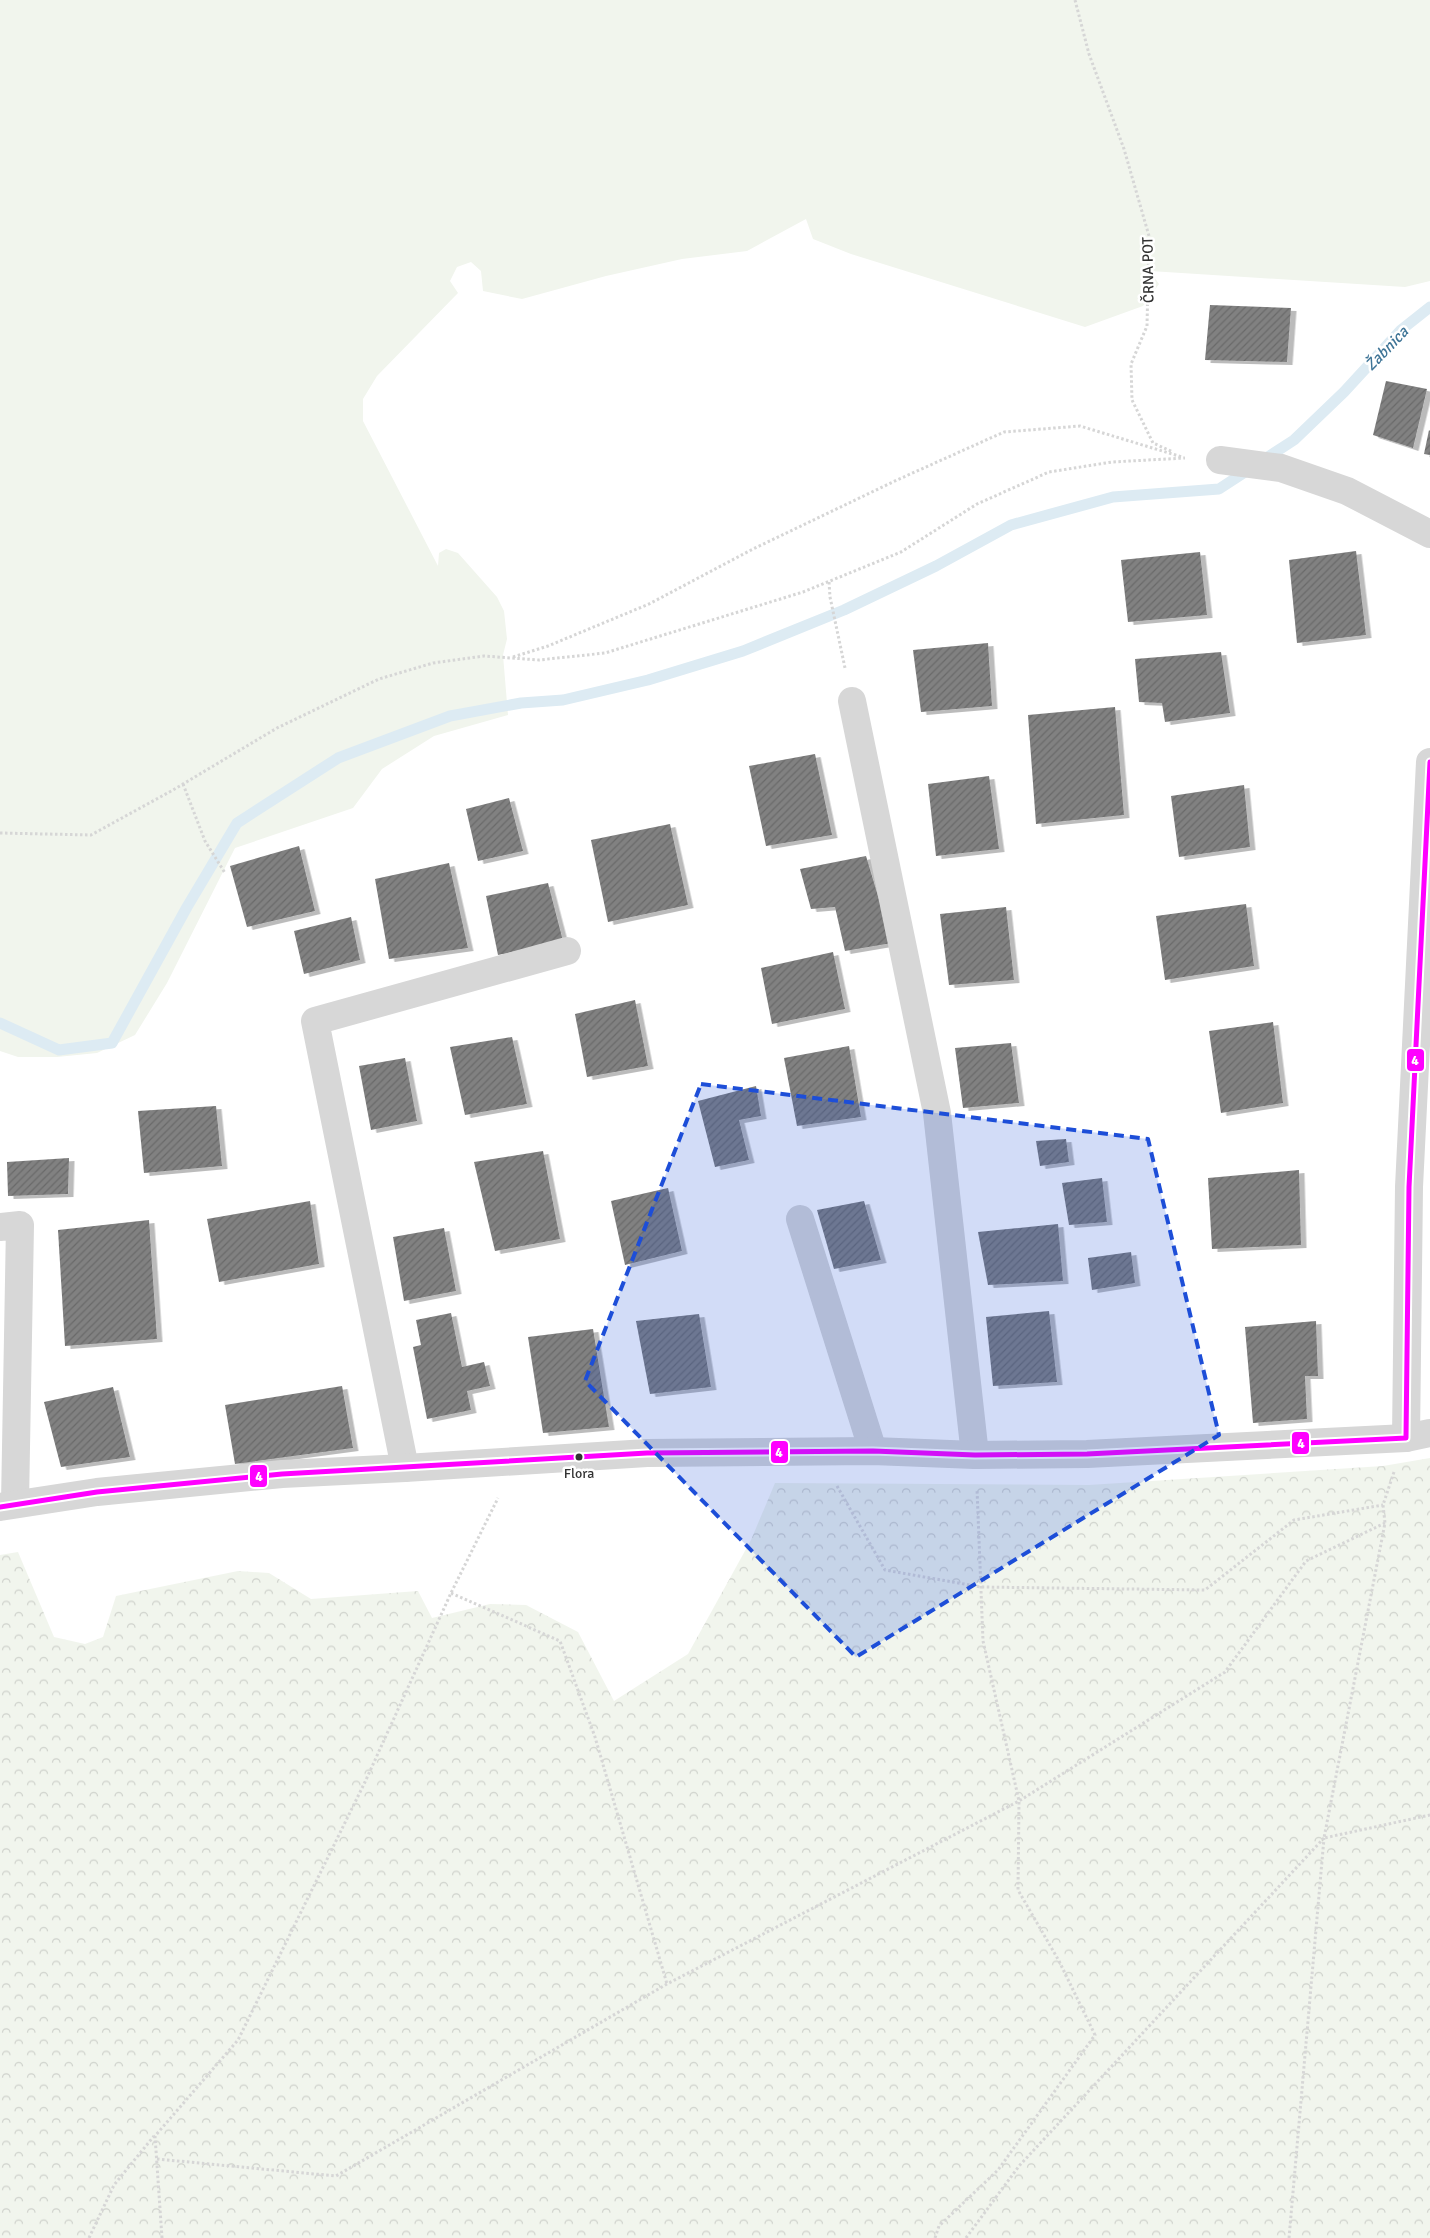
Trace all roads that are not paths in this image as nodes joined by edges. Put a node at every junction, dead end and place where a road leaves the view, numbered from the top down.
1 (1220, 460) road end
2 (1430, 534) edge
3 (852, 700) dead end
4 (1430, 762) edge
5 (567, 951) dead end
6 (800, 1219) dead end
7 (0, 1227) edge
8 (1418, 1436) edge
9 (873, 1451) junction
10 (975, 1455) junction
11 (405, 1468) junction
12 (7, 1505) edge

1 - 2 street
3 - 10 street
4 - 8 street
5 - 11 street
6 - 9 street
7 - 12 street
8 - 10 street
9 - 10 street
9 - 11 street
11 - 12 street

